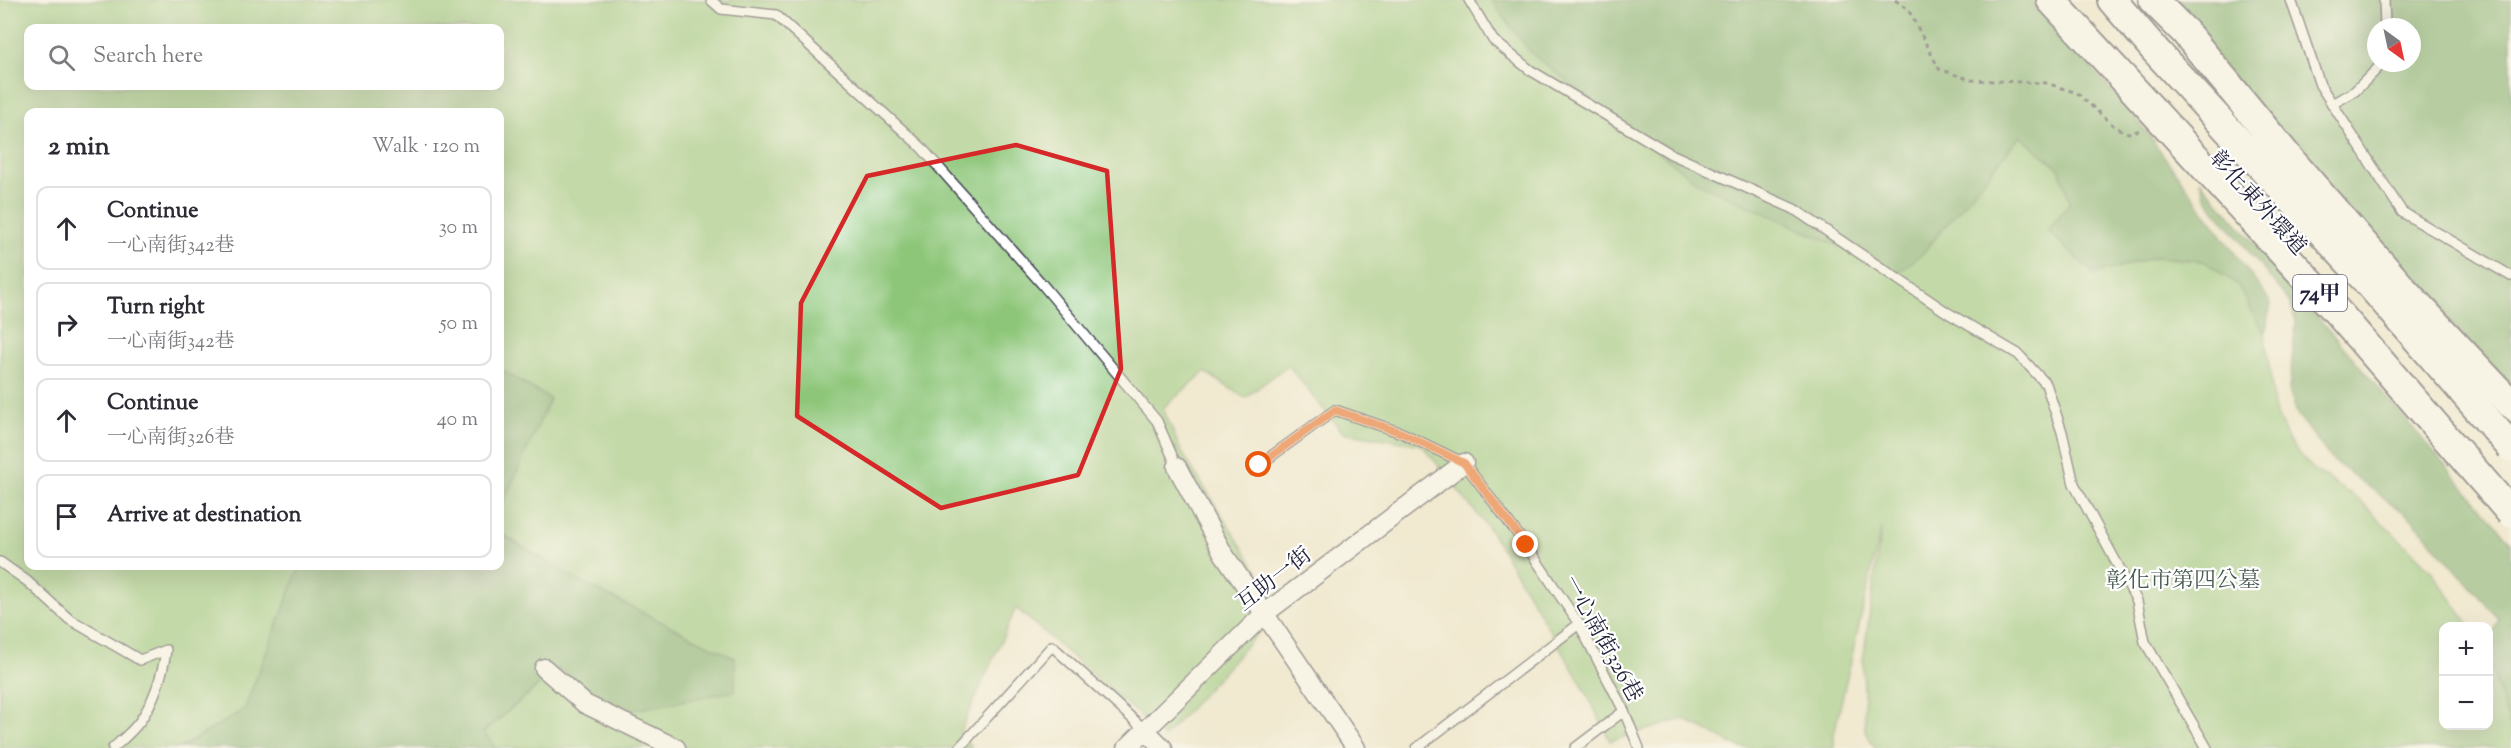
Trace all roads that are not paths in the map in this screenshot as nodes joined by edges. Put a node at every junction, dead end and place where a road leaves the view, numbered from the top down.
1 (711, 0) edge
2 (1469, 0) edge
3 (2051, 0) edge
4 (2074, 0) edge
5 (2112, 0) edge
6 (2153, 0) edge
7 (2290, 0) edge
8 (2384, 0) edge
9 (2385, 18) edge
10 (2138, 65) junction
11 (2374, 72) edge
12 (2332, 104) junction
13 (2511, 276) edge
14 (2511, 404) edge
15 (2511, 447) edge
16 (1464, 463) junction
17 (1259, 465) dead end
18 (1176, 467) joint
19 (2511, 488) edge
20 (2511, 513) edge
21 (0, 562) edge
22 (1264, 614) junction
23 (1579, 624) junction
24 (544, 668) dead end
25 (1624, 711) junction
26 (1144, 730) junction
27 (960, 747) edge
28 (113, 748) edge
29 (676, 748) edge
30 (1127, 748) edge
31 (1163, 748) edge
32 (1356, 748) edge
33 (1417, 748) edge
34 (1575, 748) edge
35 (1639, 748) edge
36 (2207, 748) edge

1 - 18 lane
2 - 36 lane
3 - 10 main road, 74甲
4 - 10 main road, 彰化東外環道 / 74甲
5 - 10 main road, 彰化東外環道 / 74甲
6 - 14 main road, 74甲, bridge
7 - 12 lane
8 - 9 lane
10 - 15 main road, 彰化東外環道 / 74甲, bridge
10 - 19 main road, 彰化東外環道 / 74甲
10 - 20 main road, 74甲, bridge
11 - 12 lane
12 - 13 lane
16 - 17 lane
16 - 22 street, 互助一街
16 - 23 lane, 一心南街326巷
18 - 22 street
21 - 28 lane
22 - 26 street, 互助一街
22 - 32 street
23 - 25 lane, 一心南街326巷
23 - 33 lane
24 - 29 street
25 - 34 lane
25 - 35 lane, 一心南街326巷
26 - 27 lane
26 - 30 street, 互助一街
26 - 31 street

